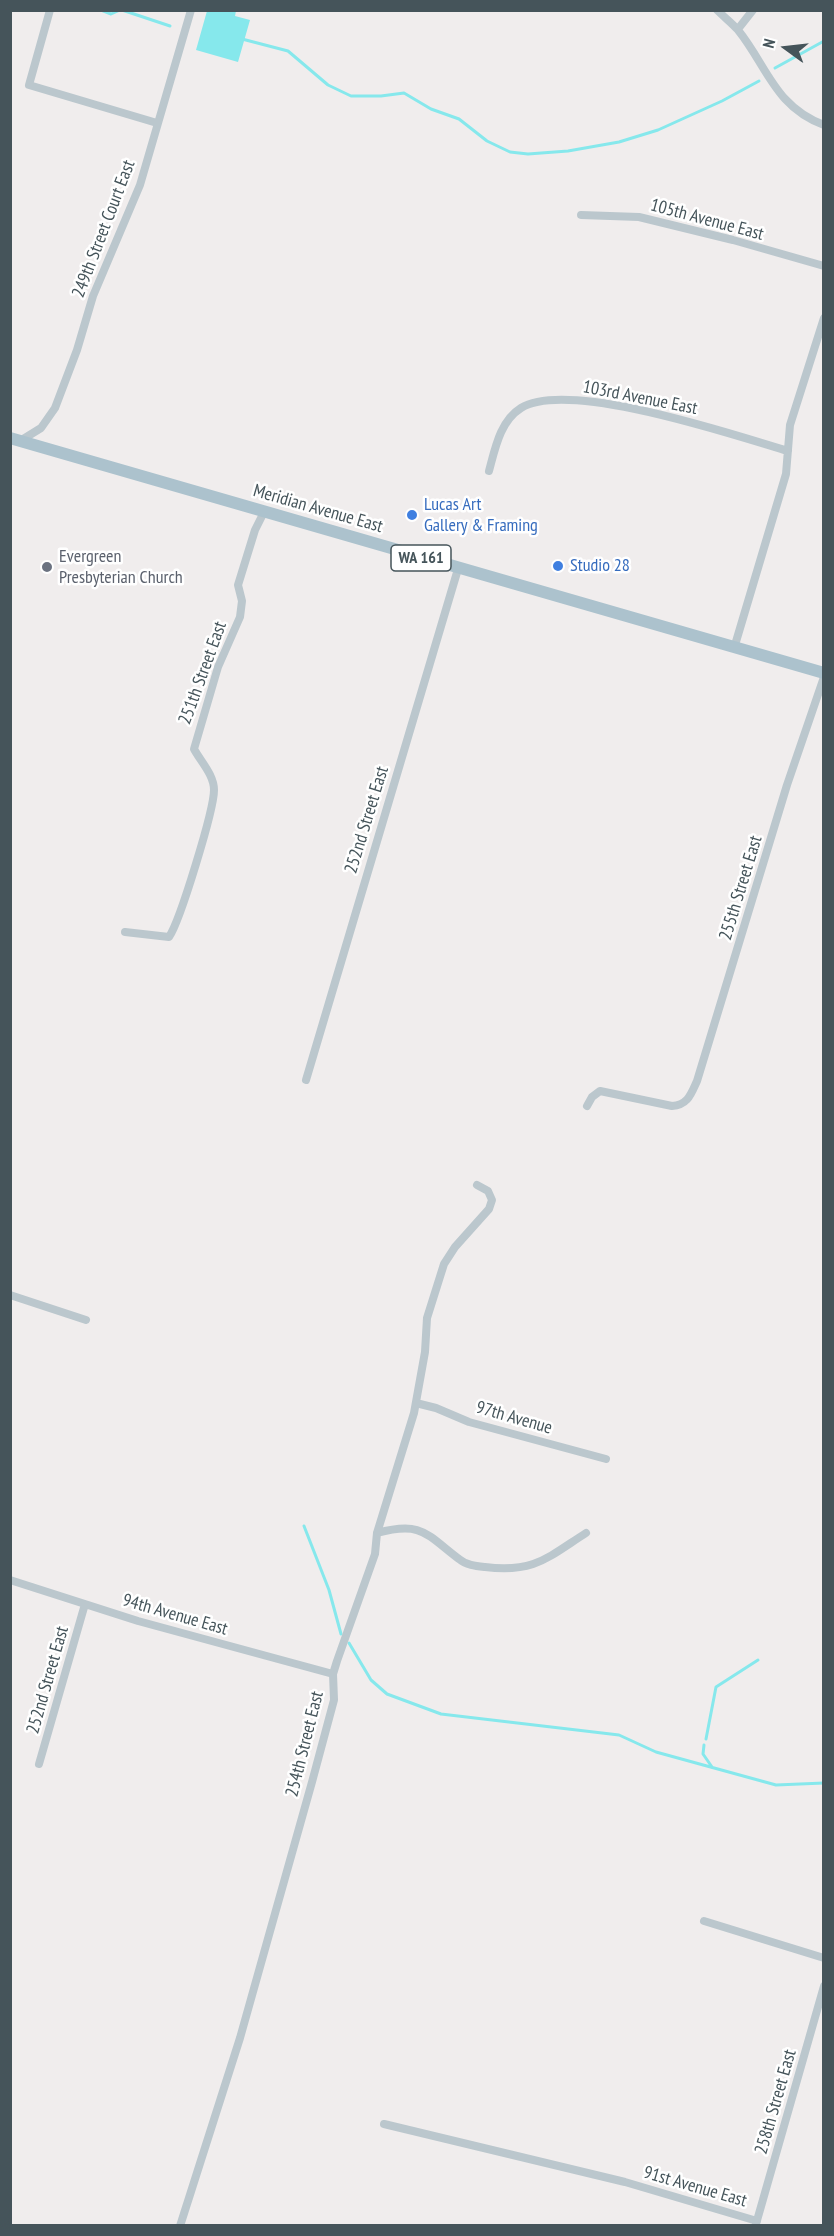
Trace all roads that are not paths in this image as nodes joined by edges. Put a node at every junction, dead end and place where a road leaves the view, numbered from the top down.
1 (50, 10) edge
2 (190, 10) edge
3 (717, 10) edge
4 (753, 10) edge
5 (738, 30) junction
6 (158, 123) junction
7 (824, 125) edge
8 (581, 214) dead end
9 (824, 266) edge
10 (824, 318) edge
11 (15, 440) edge
12 (788, 451) junction
13 (489, 471) dead end
14 (264, 512) junction
15 (458, 569) junction
16 (735, 645) junction
17 (824, 675) edge
18 (125, 932) dead end
19 (306, 1080) dead end
20 (587, 1106) dead end
21 (477, 1185) dead end
22 (10, 1296) edge
23 (86, 1320) dead end
24 (416, 1403) junction
25 (606, 1459) dead end
26 (377, 1533) junction
27 (586, 1533) dead end
28 (10, 1580) edge
29 (85, 1604) junction
30 (333, 1674) junction
31 (39, 1764) dead end
32 (704, 1921) dead end
33 (824, 1958) edge
34 (824, 1986) edge
35 (384, 2124) dead end
36 (757, 2223) edge
37 (180, 2226) edge

1 - 6 street
2 - 6 street, 249th Street Court East
3 - 5 street
4 - 5 street
5 - 7 street
6 - 11 street, 249th Street Court East
8 - 9 street, 105th Avenue East
10 - 12 street
11 - 14 main road, Meridian Avenue East / WA 161
12 - 13 street, 103rd Avenue East
12 - 16 street
14 - 15 main road, Meridian Avenue East / WA 161
14 - 18 street, 251th Street East
15 - 16 main road, Meridian Avenue East / WA 161
15 - 19 street, 252nd Street East
16 - 17 main road, Meridian Avenue East / WA 161
17 - 20 street, 255th Street East
21 - 24 street, 254th Street East
22 - 23 street
24 - 25 street, 97th Avenue
24 - 26 street, 254th Street East
26 - 27 street
26 - 30 street, 254th Street East
28 - 29 street, 94th Avenue East
29 - 30 street, 94th Avenue East
29 - 31 street, 252nd Street East
30 - 37 street, 254th Street East
32 - 33 street
34 - 36 street, 258th Street East
35 - 36 street, 91st Avenue East

